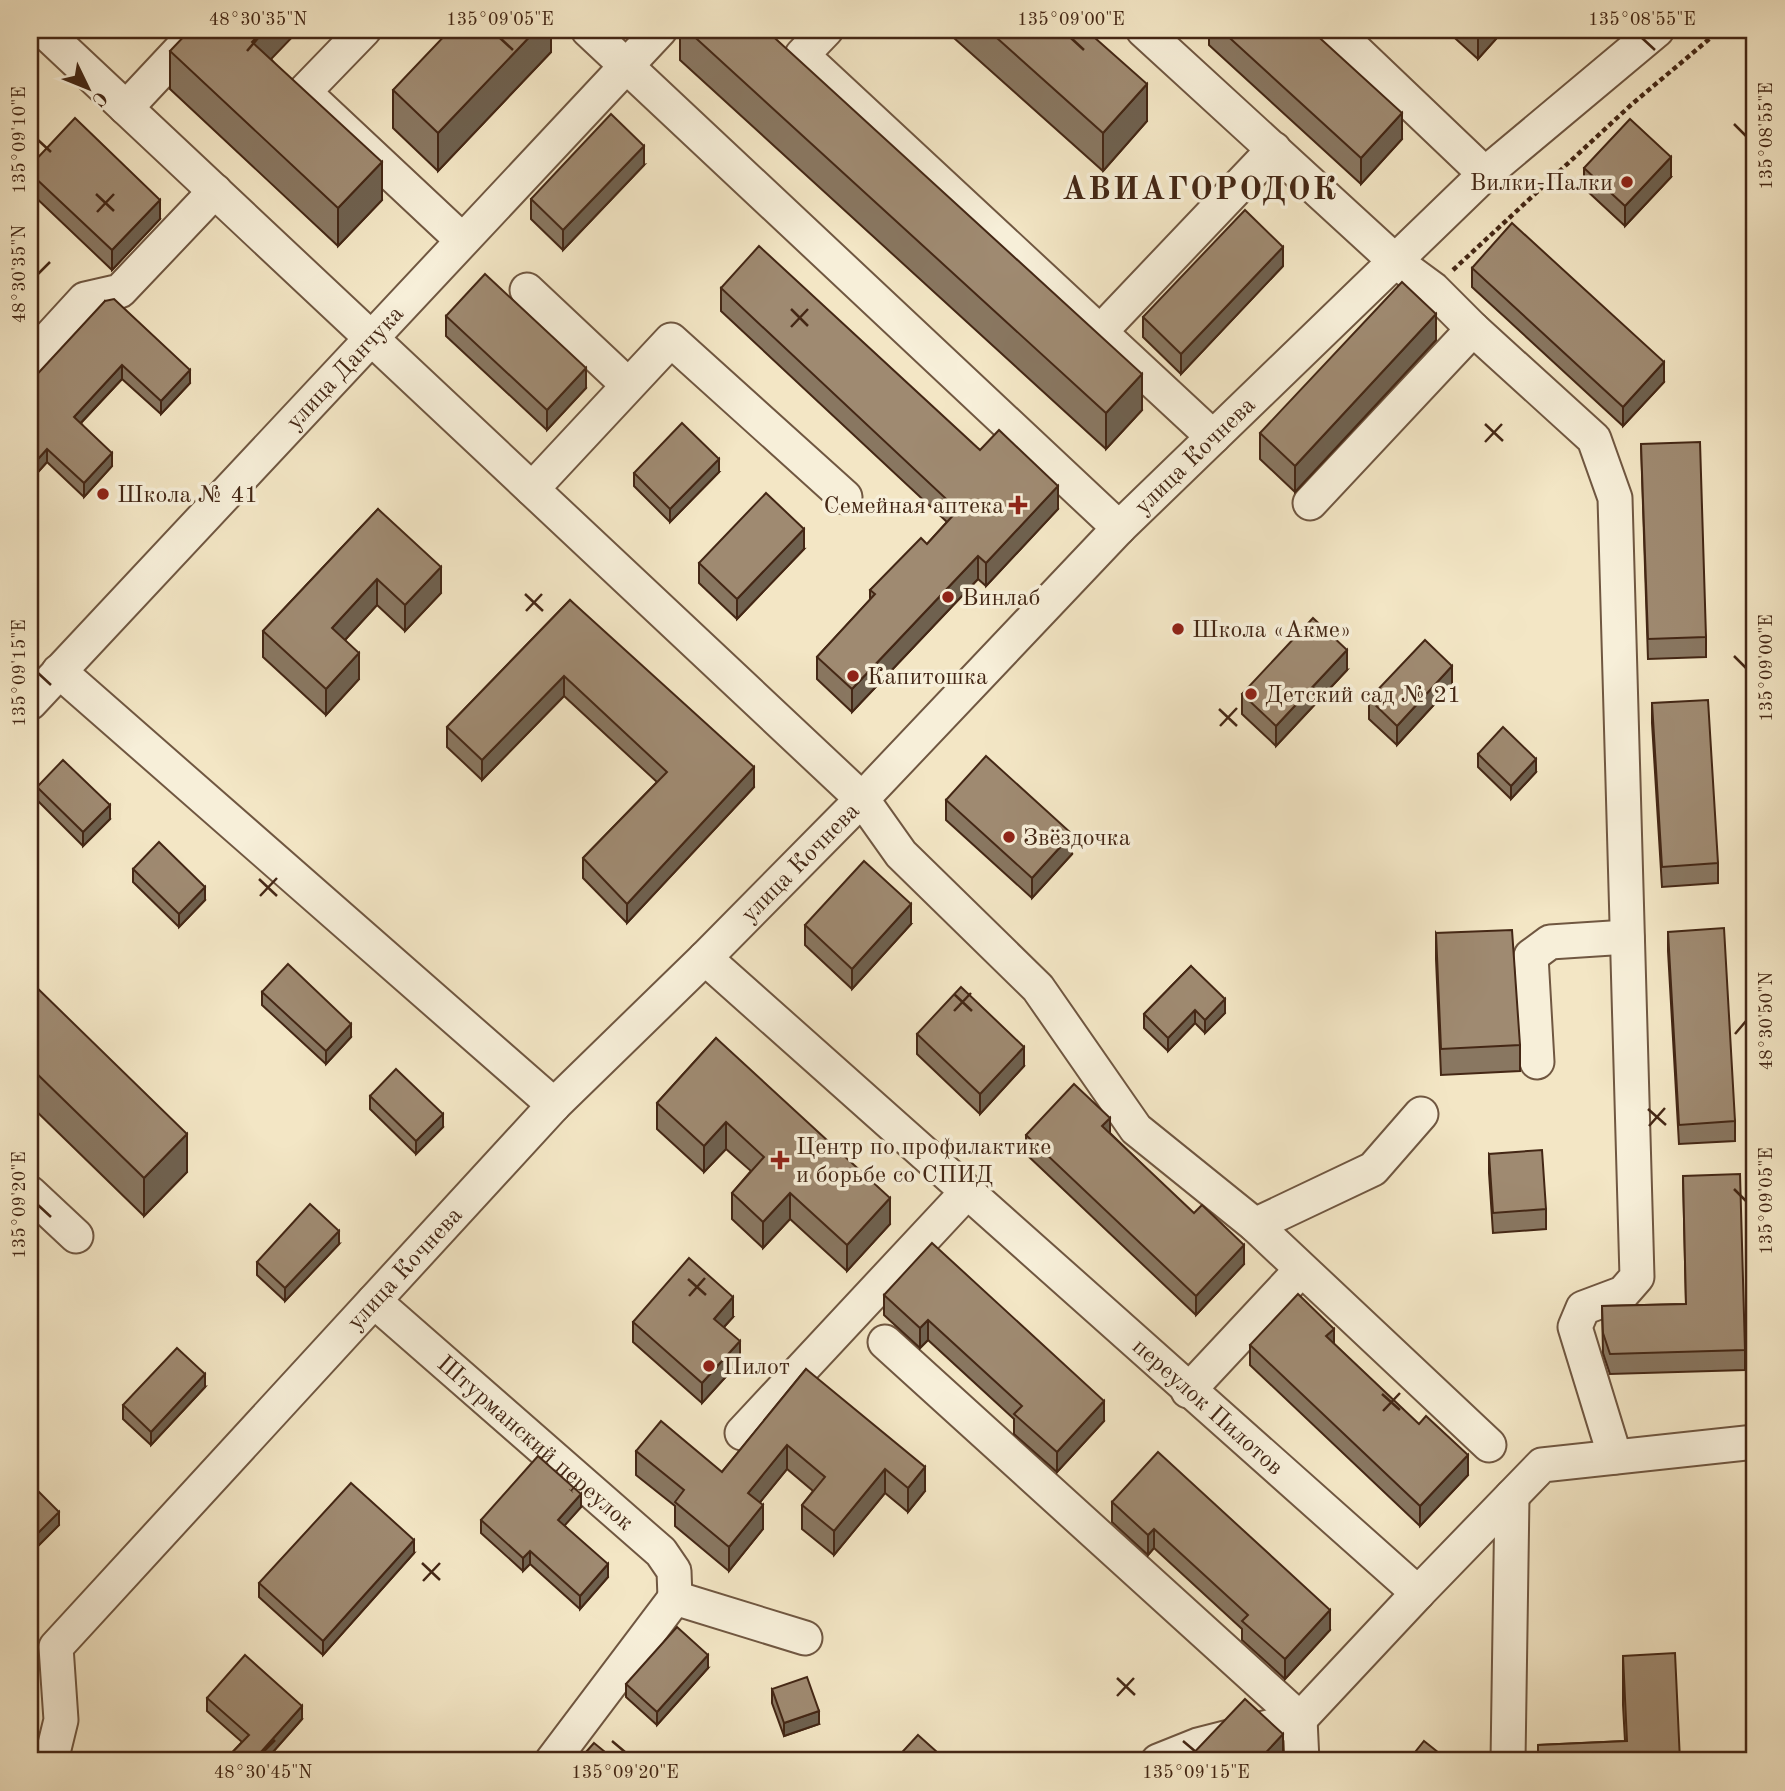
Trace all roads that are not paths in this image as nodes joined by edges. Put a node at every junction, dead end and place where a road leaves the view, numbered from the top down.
1 (43, 30) edge
2 (199, 30) edge
3 (364, 30) edge
4 (588, 30) edge
5 (660, 30) edge
6 (826, 30) edge
7 (1143, 30) edge
8 (1334, 30) edge
9 (1657, 30) edge
10 (627, 65) junction
11 (126, 108) junction
12 (1273, 149) junction
13 (1485, 174) junction
14 (215, 191) junction
15 (462, 240) junction
16 (1395, 261) junction
17 (527, 290) dead end
18 (1473, 329) junction
19 (1100, 332) junction
20 (371, 338) junction
21 (30, 359) edge
22 (628, 386) junction
23 (1213, 437) junction
24 (532, 489) junction
25 (845, 497) dead end
26 (1310, 503) dead end
27 (1119, 528) junction
28 (59, 671) junction
29 (30, 703) edge
30 (862, 799) junction
31 (1627, 937) junction
32 (705, 958) junction
33 (1537, 1062) dead end
34 (554, 1105) junction
35 (1421, 1114) dead end
36 (30, 1193) edge
37 (966, 1193) junction
38 (1255, 1225) junction
39 (76, 1236) dead end
40 (1301, 1270) junction
41 (373, 1301) junction
42 (885, 1342) dead end
43 (1188, 1391) junction
44 (742, 1433) dead end
45 (1755, 1442) edge
46 (1489, 1445) dead end
47 (1615, 1457) junction
48 (1512, 1496) junction
49 (1418, 1593) junction
50 (676, 1598) junction
51 (806, 1638) dead end
52 (43, 1644) edge
53 (1300, 1719) junction
54 (51, 1761) edge
55 (552, 1761) edge
56 (1158, 1761) edge
57 (1301, 1761) edge
58 (1508, 1761) edge

1 - 11 street
2 - 11 street
3 - 15 street
4 - 10 street
5 - 10 street, улица Данчука
6 - 19 street
7 - 12 street
8 - 13 street
9 - 13 street, улица Кочнева
10 - 15 street, улица Данчука
10 - 27 street
11 - 14 street
12 - 16 street
12 - 19 street
13 - 16 street, улица Кочнева
14 - 20 street
14 - 21 street
15 - 20 street, улица Данчука
16 - 18 street
16 - 23 street, улица Кочнева
17 - 22 street
18 - 26 street
18 - 31 street
19 - 23 street
20 - 24 street
20 - 28 street, улица Данчука
22 - 24 street
22 - 25 street
23 - 27 street, улица Кочнева
24 - 30 street
27 - 30 street, улица Кочнева
28 - 29 street, улица Данчука
28 - 34 street
30 - 32 street, улица Кочнева
30 - 38 street
31 - 33 street
31 - 47 street
32 - 34 street, улица Кочнева
32 - 37 street, переулок Пилотов
34 - 41 street, улица Кочнева
35 - 38 street
36 - 39 street
37 - 43 street, переулок Пилотов
37 - 44 street
38 - 40 street
40 - 43 street
40 - 46 street
41 - 50 street, Штурманский переулок
41 - 52 street, улица Кочнева
42 - 53 street
43 - 49 street, переулок Пилотов
45 - 47 street
47 - 48 street
48 - 49 street
48 - 58 street
49 - 53 street
50 - 51 street
50 - 55 street
52 - 54 street, улица Кочнева
53 - 56 street
53 - 57 street

